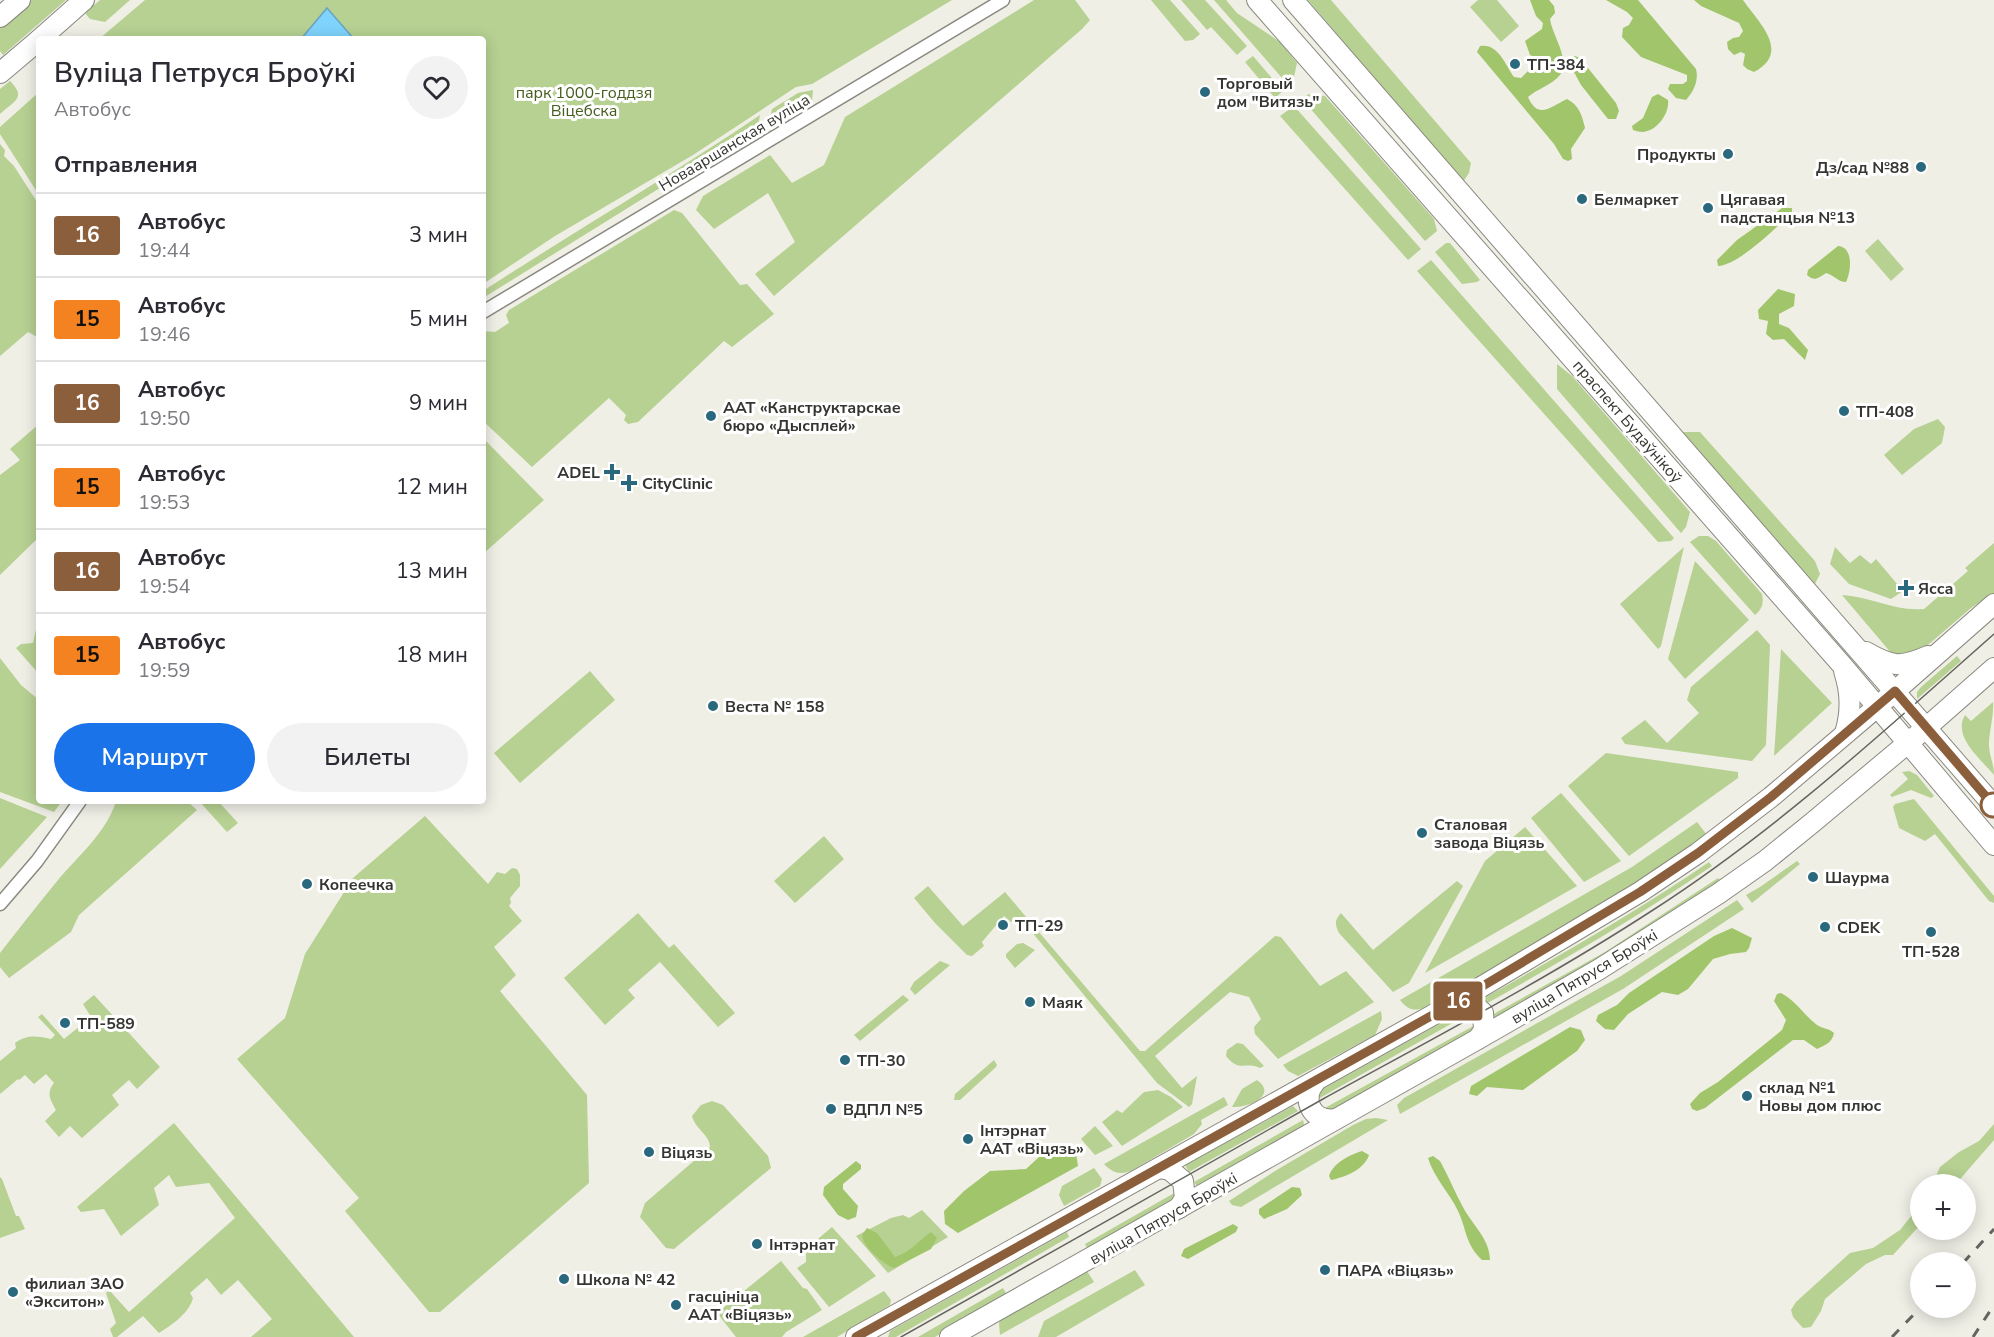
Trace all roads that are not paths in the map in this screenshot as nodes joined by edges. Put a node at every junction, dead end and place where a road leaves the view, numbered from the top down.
1 (20, 0) edge
2 (84, 0) edge
3 (1003, 0) edge
4 (1257, 0) edge
5 (1293, 0) edge
6 (0, 17) edge
7 (44, 36) edge
8 (36, 43) edge
9 (1330, 63) junction
10 (0, 74) edge
11 (1475, 212) junction
12 (1457, 227) junction
13 (486, 310) edge
14 (1562, 310) junction
15 (1544, 325) junction
16 (1724, 495) junction
17 (1707, 512) junction
18 (1994, 604) edge
19 (1856, 646) junction
20 (1940, 651) junction
21 (1842, 665) junction
22 (1994, 668) edge
23 (1974, 686) junction
24 (1895, 691) junction
25 (1877, 707) junction
26 (1927, 728) junction
27 (1845, 733) junction
28 (1908, 743) junction
29 (1950, 754) junction
30 (1881, 766) junction
31 (1933, 772) junction
32 (78, 804) edge
33 (1994, 806) edge
34 (1994, 845) edge
35 (0, 904) edge
36 (1456, 1002) junction
37 (1478, 1039) junction
38 (1315, 1082) junction
39 (1336, 1119) junction
40 (1158, 1168) junction
41 (1179, 1208) junction
42 (890, 1318) junction
43 (856, 1337) edge
44 (882, 1337) edge
45 (950, 1337) edge

1 - 6 main road
2 - 7 main road
3 - 13 street, Новааршанская вуліца
4 - 9 main road, праспект Будаўнікоў
5 - 9 main road, праспект Будаўнікоў
8 - 10 main road
9 - 11 main road, праспект Будаўнікоў
9 - 12 main road, праспект Будаўнікоў
11 - 12 street
11 - 14 main road, праспект Будаўнікоў
12 - 15 main road, праспект Будаўнікоў
14 - 15 street
14 - 16 main road, праспект Будаўнікоў
15 - 17 main road, праспект Будаўнікоў
16 - 17 street
16 - 19 main road, праспект Будаўнікоў
17 - 21 main road, праспект Будаўнікоў
18 - 20 main road
19 - 20 main road
19 - 24 main road, праспект Будаўнікоў
20 - 24 main road
21 - 25 main road, праспект Будаўнікоў
21 - 27 main road
22 - 23 main road, вуліца Пятруся Броўкі
23 - 26 main road, вуліца Пятруся Броўкі
23 - 29 main road
24 - 25 main road
24 - 26 main road, праспект Будаўнікоў
25 - 27 main road
25 - 28 main road, праспект Будаўнікоў
26 - 28 main road, вуліца Пятруся Броўкі
26 - 29 main road, праспект Будаўнікоў
27 - 36 main road
28 - 30 main road, вуліца Пятруся Броўкі
28 - 31 main road, праспект Будаўнікоў
29 - 33 main road, праспект Будаўнікоў
30 - 31 main road
30 - 37 main road, вуліца Пятруся Броўкі
31 - 34 main road, праспект Будаўнікоў
32 - 35 street
36 - 37 main road
36 - 38 main road
37 - 39 main road, вуліца Пятруся Броўкі
38 - 39 main road
38 - 40 main road
39 - 41 main road, вуліца Пятруся Броўкі
40 - 41 main road
40 - 42 main road
41 - 45 main road, вуліца Пятруся Броўкі
42 - 43 main road
42 - 44 main road

